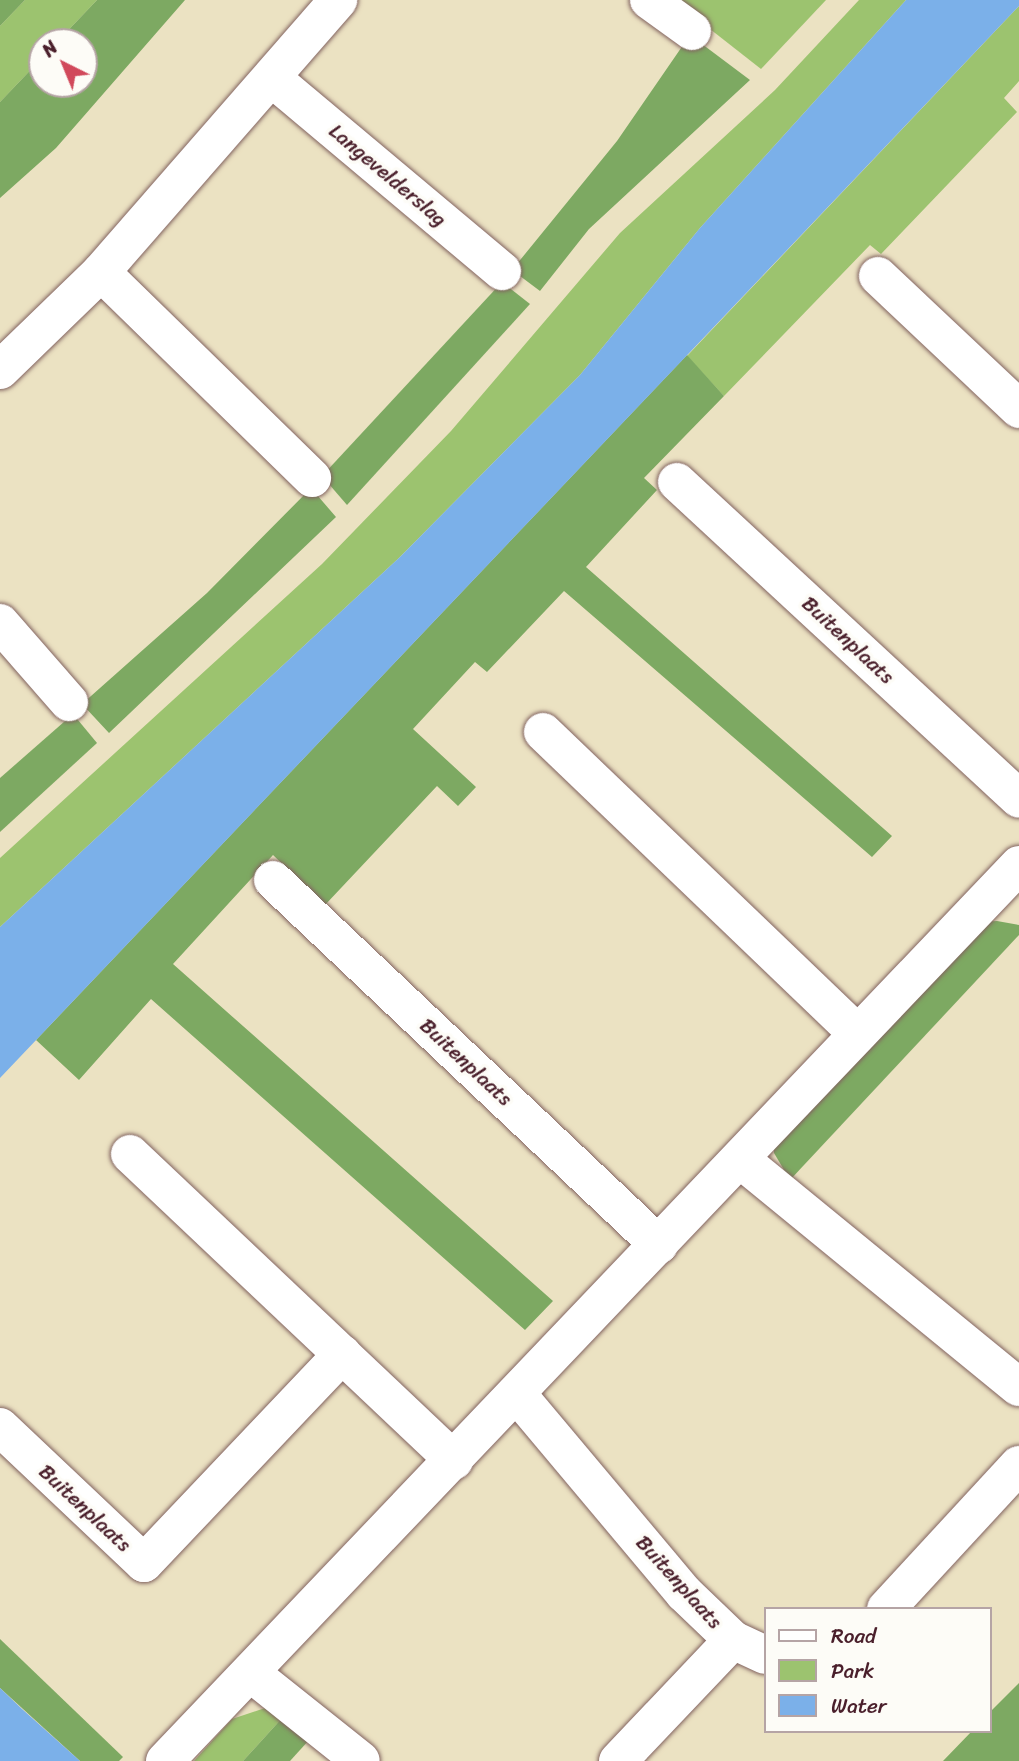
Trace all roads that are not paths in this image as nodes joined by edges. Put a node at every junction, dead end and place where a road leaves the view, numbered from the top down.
1 (338, 0) edge
2 (649, 0) edge
3 (692, 31) dead end
4 (273, 79) junction
5 (502, 271) dead end
6 (101, 272) junction
7 (878, 276) dead end
8 (0, 370) edge
9 (1019, 409) edge
10 (312, 478) dead end
11 (677, 482) dead end
12 (0, 623) edge
13 (69, 702) dead end
14 (543, 732) dead end
15 (1019, 799) edge
16 (274, 880) dead end
17 (1013, 885) edge
18 (858, 1034) junction
19 (130, 1154) dead end
20 (740, 1159) junction
21 (659, 1245) junction
22 (342, 1354) junction
23 (1019, 1387) edge
24 (517, 1394) junction
25 (0, 1427) edge
26 (454, 1460) junction
27 (1019, 1465) edge
28 (888, 1607) edge
29 (749, 1647) edge
30 (252, 1674) junction
31 (165, 1761) edge
32 (361, 1761) edge
33 (618, 1761) edge

1 - 4 street
2 - 3 street
4 - 5 street, Langevelderslag
4 - 6 street
6 - 8 street
6 - 10 street
7 - 9 street
11 - 15 street, Buitenplaats
12 - 13 street
14 - 18 street
16 - 21 street, Buitenplaats
17 - 18 street
18 - 20 street
19 - 22 street
20 - 21 street
20 - 23 street
21 - 24 street
22 - 25 street, Buitenplaats
22 - 26 street
24 - 26 street
24 - 29 street, Buitenplaats
26 - 30 street
27 - 28 street
29 - 33 street, Buitenplaats
30 - 31 street
30 - 32 street

